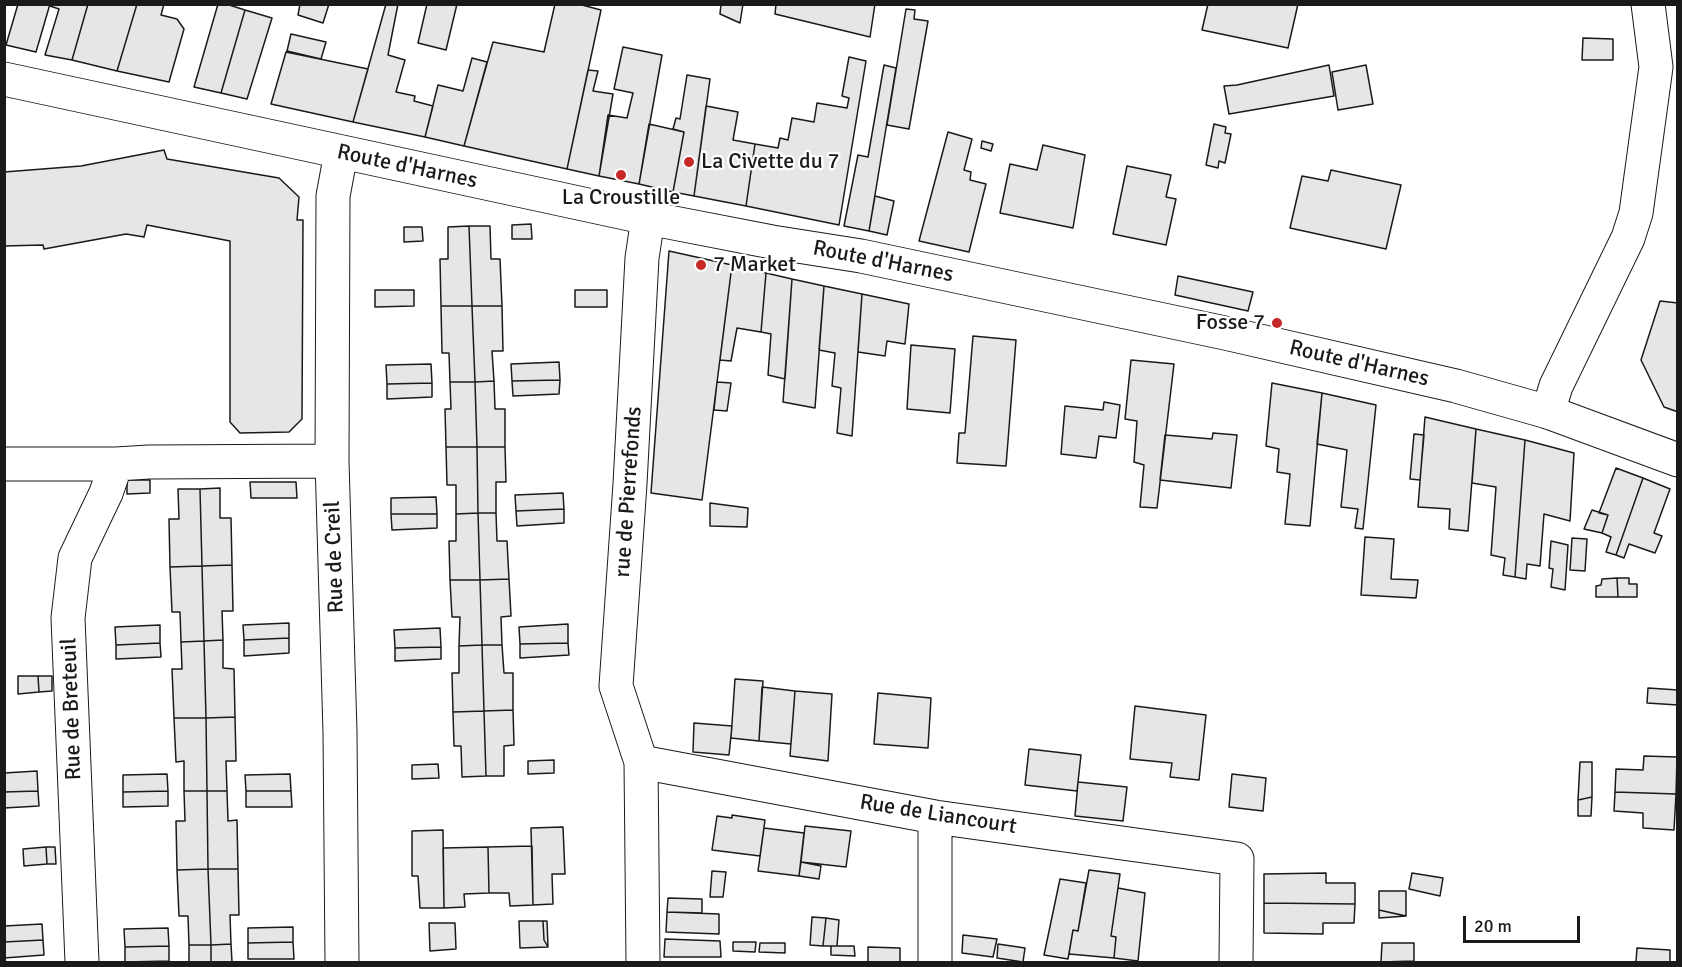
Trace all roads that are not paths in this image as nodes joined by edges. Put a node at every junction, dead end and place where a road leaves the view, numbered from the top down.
1 (1647, 4) edge
2 (4, 79) edge
3 (341, 153) junction
4 (648, 219) junction
5 (1548, 412) junction
6 (1677, 460) edge
7 (332, 461) junction
8 (4, 464) edge
9 (117, 464) junction
10 (641, 762) junction
11 (935, 817) junction
12 (82, 963) edge
13 (342, 963) edge
14 (642, 963) edge
15 (935, 963) edge
16 (1236, 963) edge

1 - 5 street
2 - 3 street, Route d'Harnes
3 - 4 street, Route d'Harnes
3 - 7 street, Rue de Creil
4 - 5 street, Route d'Harnes
4 - 10 street, rue de Pierrefonds
5 - 6 street, Route d'Harnes
7 - 9 street
7 - 13 street, Rue de Creil
8 - 9 street
9 - 12 street, Rue de Breteuil
10 - 11 street, Rue de Liancourt
10 - 14 street
11 - 15 street
11 - 16 street, Rue de Liancourt

